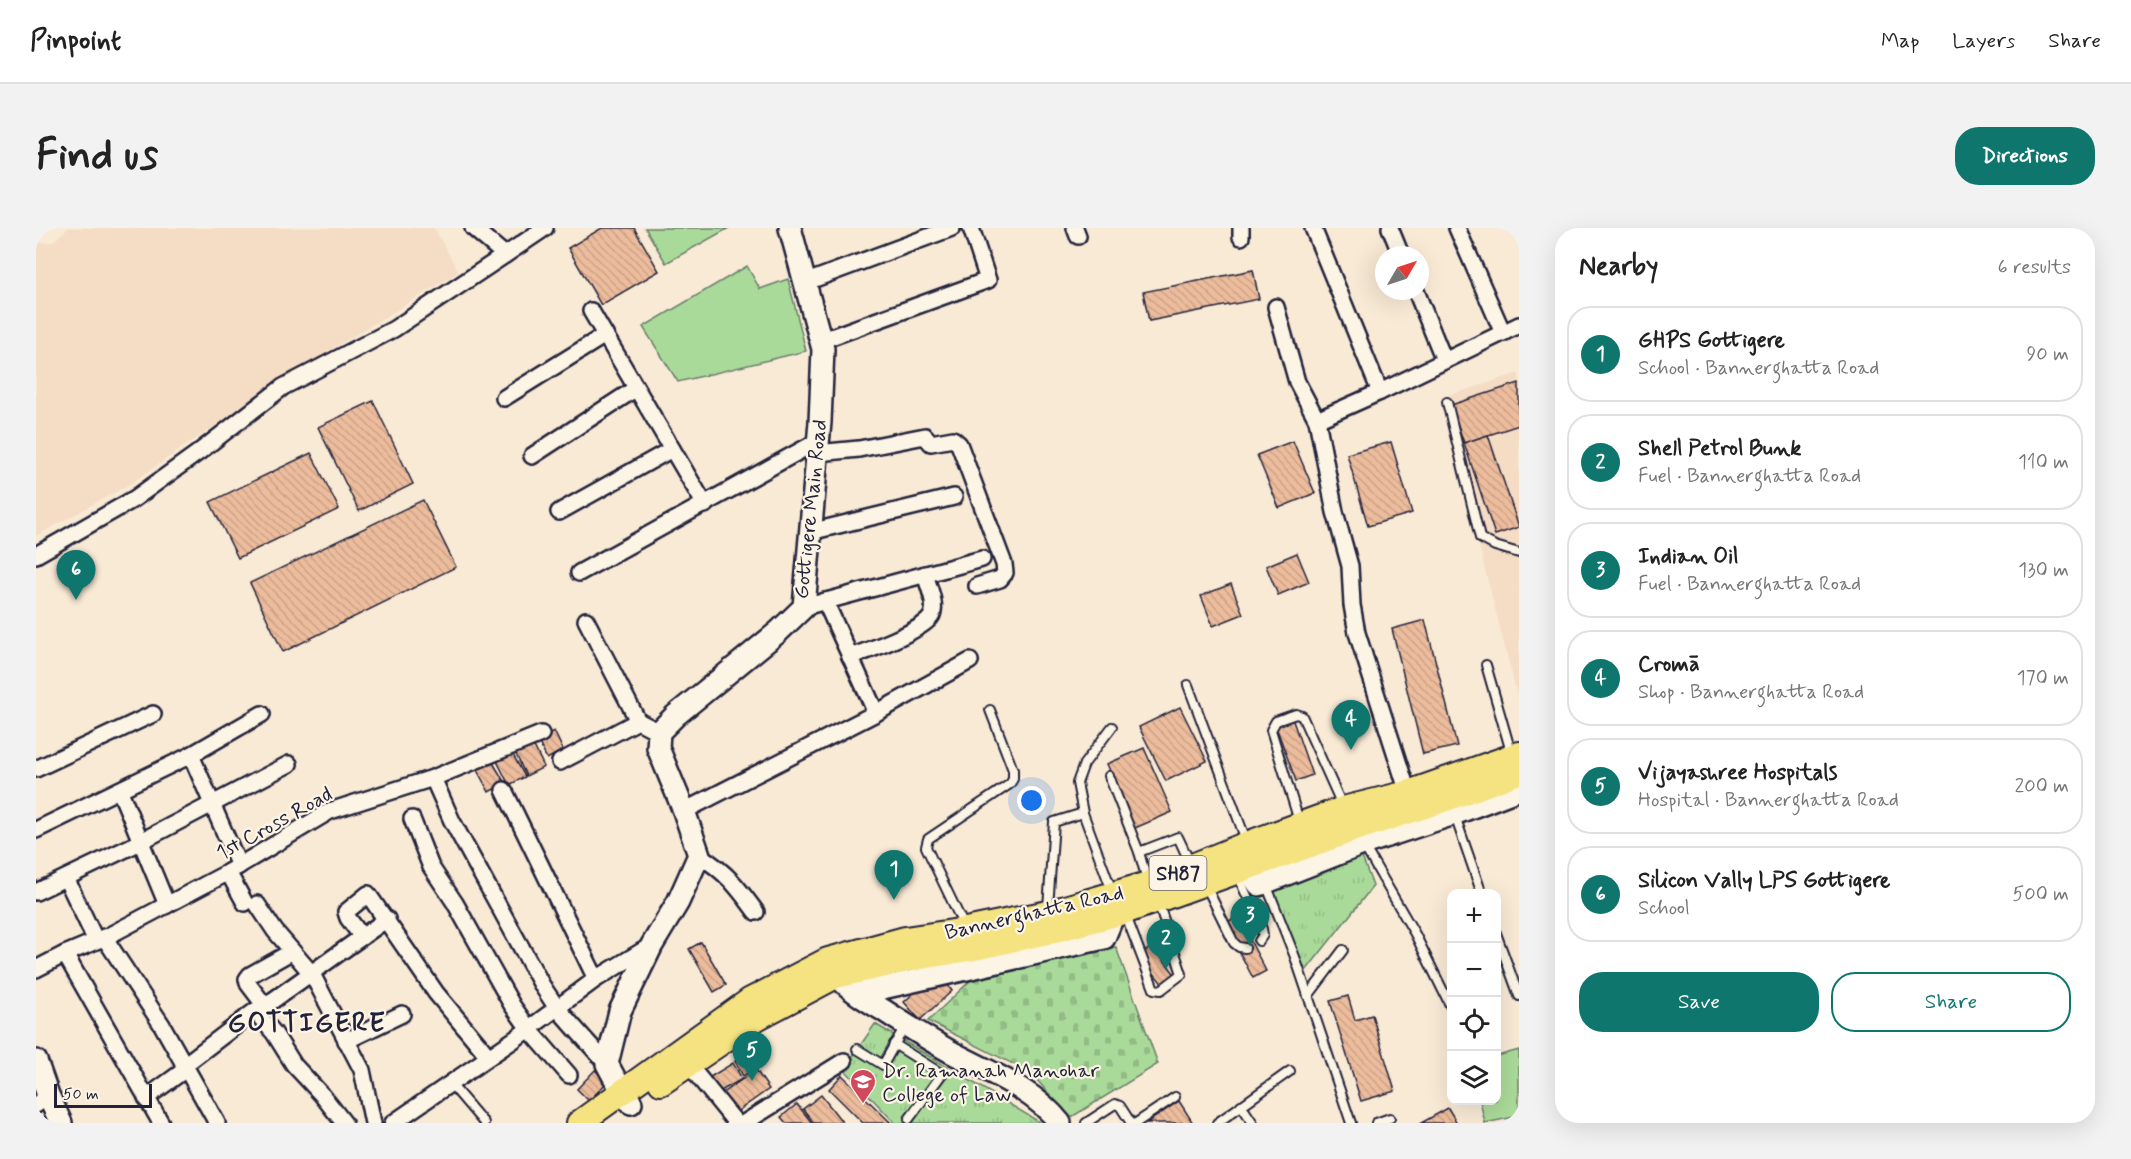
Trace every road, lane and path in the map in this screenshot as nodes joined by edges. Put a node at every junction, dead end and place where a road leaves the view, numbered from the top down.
1 (473, 228) edge
2 (544, 228) edge
3 (790, 228) edge
4 (952, 228) edge
5 (971, 228) edge
6 (1313, 228) edge
7 (1390, 228) edge
8 (1457, 228) edge
9 (1397, 246) edge
10 (505, 255) junction
11 (804, 283) junction
12 (1420, 300) edge
13 (1276, 307) dead end
14 (591, 310) dead end
15 (1519, 325) edge
16 (1503, 333) junction
17 (605, 335) junction
18 (820, 341) junction
19 (1444, 360) junction
20 (635, 389) junction
21 (1380, 392) junction
22 (504, 398) dead end
23 (1448, 402) dead end
24 (1317, 420) junction
25 (818, 447) junction
26 (672, 450) junction
27 (532, 456) dead end
28 (954, 497) dead end
29 (705, 505) junction
30 (559, 512) dead end
31 (810, 532) junction
32 (1519, 553) edge
33 (36, 555) edge
34 (982, 559) dead end
35 (579, 573) dead end
36 (925, 574) junction
37 (977, 586) dead end
38 (825, 601) junction
39 (804, 607) junction
40 (586, 620) dead end
41 (850, 657) junction
42 (970, 661) dead end
43 (1486, 665) dead end
44 (1188, 685) dead end
45 (990, 710) dead end
46 (876, 713) junction
47 (153, 714) dead end
48 (262, 714) dead end
49 (638, 721) junction
50 (1112, 727) dead end
51 (659, 732) junction
52 (542, 734) dead end
53 (191, 755) junction
54 (1517, 761) edge
55 (560, 762) dead end
56 (290, 764) dead end
57 (36, 769) edge
58 (1108, 776) dead end
59 (432, 778) junction
60 (1519, 789) edge
61 (504, 790) dead end
62 (120, 791) junction
63 (1410, 801) junction
64 (212, 804) junction
65 (1450, 807) junction
66 (684, 811) junction
67 (1083, 813) junction
68 (412, 819) dead end
69 (1300, 825) junction
70 (1353, 827) junction
71 (36, 830) edge
72 (141, 842) junction
73 (1139, 852) junction
74 (699, 855) junction
75 (1249, 866) junction
76 (233, 869) junction
77 (1198, 875) junction
78 (66, 878) junction
79 (1480, 889) edge
80 (36, 892) edge
81 (1153, 892) junction
82 (167, 904) junction
83 (1117, 907) junction
84 (756, 912) dead end
85 (1048, 913) junction
86 (387, 919) junction
87 (966, 930) junction
88 (362, 937) junction
89 (100, 939) junction
90 (1259, 941) dead end
91 (1500, 943) edge
92 (652, 945) junction
93 (1245, 948) dead end
94 (1343, 950) dead end
95 (291, 952) junction
96 (64, 954) junction
97 (36, 969) edge
98 (840, 969) junction
99 (312, 974) junction
100 (596, 979) junction
101 (1308, 996) junction
102 (1519, 996) edge
103 (1447, 999) edge
104 (260, 1008) junction
105 (557, 1008) junction
106 (402, 1014) dead end
107 (906, 1024) junction
108 (530, 1029) junction
109 (346, 1041) junction
110 (894, 1044) junction
111 (857, 1049) dead end
112 (489, 1056) junction
113 (684, 1059) junction
114 (36, 1061) edge
115 (844, 1061) dead end
116 (607, 1064) junction
117 (184, 1067) junction
118 (1290, 1071) dead end
119 (569, 1075) dead end
120 (450, 1083) junction
121 (628, 1097) junction
122 (1175, 1097) dead end
123 (146, 1098) junction
124 (42, 1100) edge
125 (1241, 1106) junction
126 (1390, 1118) dead end
127 (909, 1119) dead end
128 (61, 1123) edge
129 (161, 1123) edge
130 (217, 1123) edge
131 (344, 1123) edge
132 (373, 1123) edge
133 (393, 1123) edge
134 (484, 1123) edge
135 (579, 1123) edge
136 (602, 1123) edge
137 (736, 1123) edge
138 (744, 1123) edge
139 (1060, 1123) edge
140 (1086, 1123) edge
141 (1131, 1123) edge
142 (1136, 1123) edge
143 (1217, 1123) edge
144 (1253, 1123) edge
145 (1351, 1123) edge
146 (1376, 1123) edge

1 - 10 street
2 - 10 street
3 - 11 street, Gottigere Main Road
4 - 11 street
5 - 18 street
6 - 21 street
7 - 9 street
8 - 16 street
10 - 33 street
11 - 18 street, Gottigere Main Road
12 - 19 street
13 - 24 street
14 - 17 street
15 - 16 street
16 - 19 street
17 - 20 street
17 - 22 street
18 - 25 street, Gottigere Main Road
19 - 21 street
20 - 26 street
20 - 27 street
21 - 24 street
23 - 32 lane
24 - 63 street
25 - 29 street
25 - 31 street, Gottigere Main Road
25 - 37 street
26 - 29 street
26 - 30 street
28 - 31 street
29 - 35 street
31 - 39 street, Gottigere Main Road
34 - 36 street
36 - 38 street
36 - 41 street
38 - 39 street
38 - 41 street
39 - 51 street, Gottigere Main Road
40 - 49 street
41 - 46 street
42 - 46 street
43 - 54 lane
44 - 75 lane
45 - 87 lane
46 - 66 street
47 - 57 street
48 - 53 street
49 - 51 street
49 - 55 street
50 - 67 lane
51 - 66 street
52 - 59 street, 1st Cross Road
53 - 62 street
53 - 64 street
54 - 63 main road, Bannerghatta Road / SH87
54 - 65 main road
56 - 64 street
58 - 73 lane
59 - 76 street, 1st Cross Road
59 - 105 street
60 - 65 street
61 - 100 street
62 - 71 street
62 - 72 street
63 - 65 main road
63 - 70 main road, Bannerghatta Road / SH87
64 - 72 street
64 - 76 street
65 - 70 street
65 - 79 lane
66 - 74 street
67 - 83 lane
67 - 85 lane
68 - 108 street
69 - 70 main road, Bannerghatta Road / SH87
69 - 70 lane
69 - 75 main road, Bannerghatta Road / SH87
70 - 75 main road
70 - 103 lane
72 - 78 street
72 - 82 street
73 - 77 lane
73 - 81 lane
74 - 84 street
74 - 92 street
75 - 77 main road, Bannerghatta Road / SH87
75 - 90 lane
75 - 101 lane
76 - 82 street, 1st Cross Road
76 - 95 street
77 - 81 main road, Bannerghatta Road / SH87
77 - 93 lane
78 - 80 street
78 - 89 street
81 - 83 main road, Bannerghatta Road / SH87
81 - 83 lane
82 - 89 street, 1st Cross Road
83 - 85 main road, Bannerghatta Road / SH87
83 - 98 main road
85 - 87 main road, Bannerghatta Road / SH87
86 - 88 street
86 - 88 street
86 - 112 street
87 - 98 main road, Bannerghatta Road / SH87
88 - 99 street
89 - 96 street, 1st Cross Road
89 - 117 street
91 - 102 lane
92 - 100 street
92 - 116 street
94 - 101 lane
95 - 99 street
95 - 104 street
96 - 97 street, 1st Cross Road
96 - 123 street
98 - 107 street
98 - 113 main road, Bannerghatta Road / SH87
99 - 104 street
99 - 109 street
100 - 105 street
101 - 145 lane
104 - 117 street
104 - 131 street
105 - 108 street
105 - 116 street
106 - 109 street
107 - 110 lane
107 - 139 street
108 - 112 street
108 - 119 street
109 - 132 street
110 - 111 lane
110 - 127 lane
112 - 120 street
113 - 121 main road, Bannerghatta Road / SH87
113 - 137 street
114 - 124 street
115 - 138 street
116 - 121 street
117 - 123 street
117 - 130 street
118 - 125 lane
120 - 133 street
120 - 134 lane
121 - 135 main road, Bannerghatta Road / SH87
121 - 136 main road, Bannerghatta Road / SH87
122 - 142 lane
123 - 129 street
124 - 128 street
125 - 143 lane
125 - 144 lane
126 - 146 lane
140 - 141 lane

